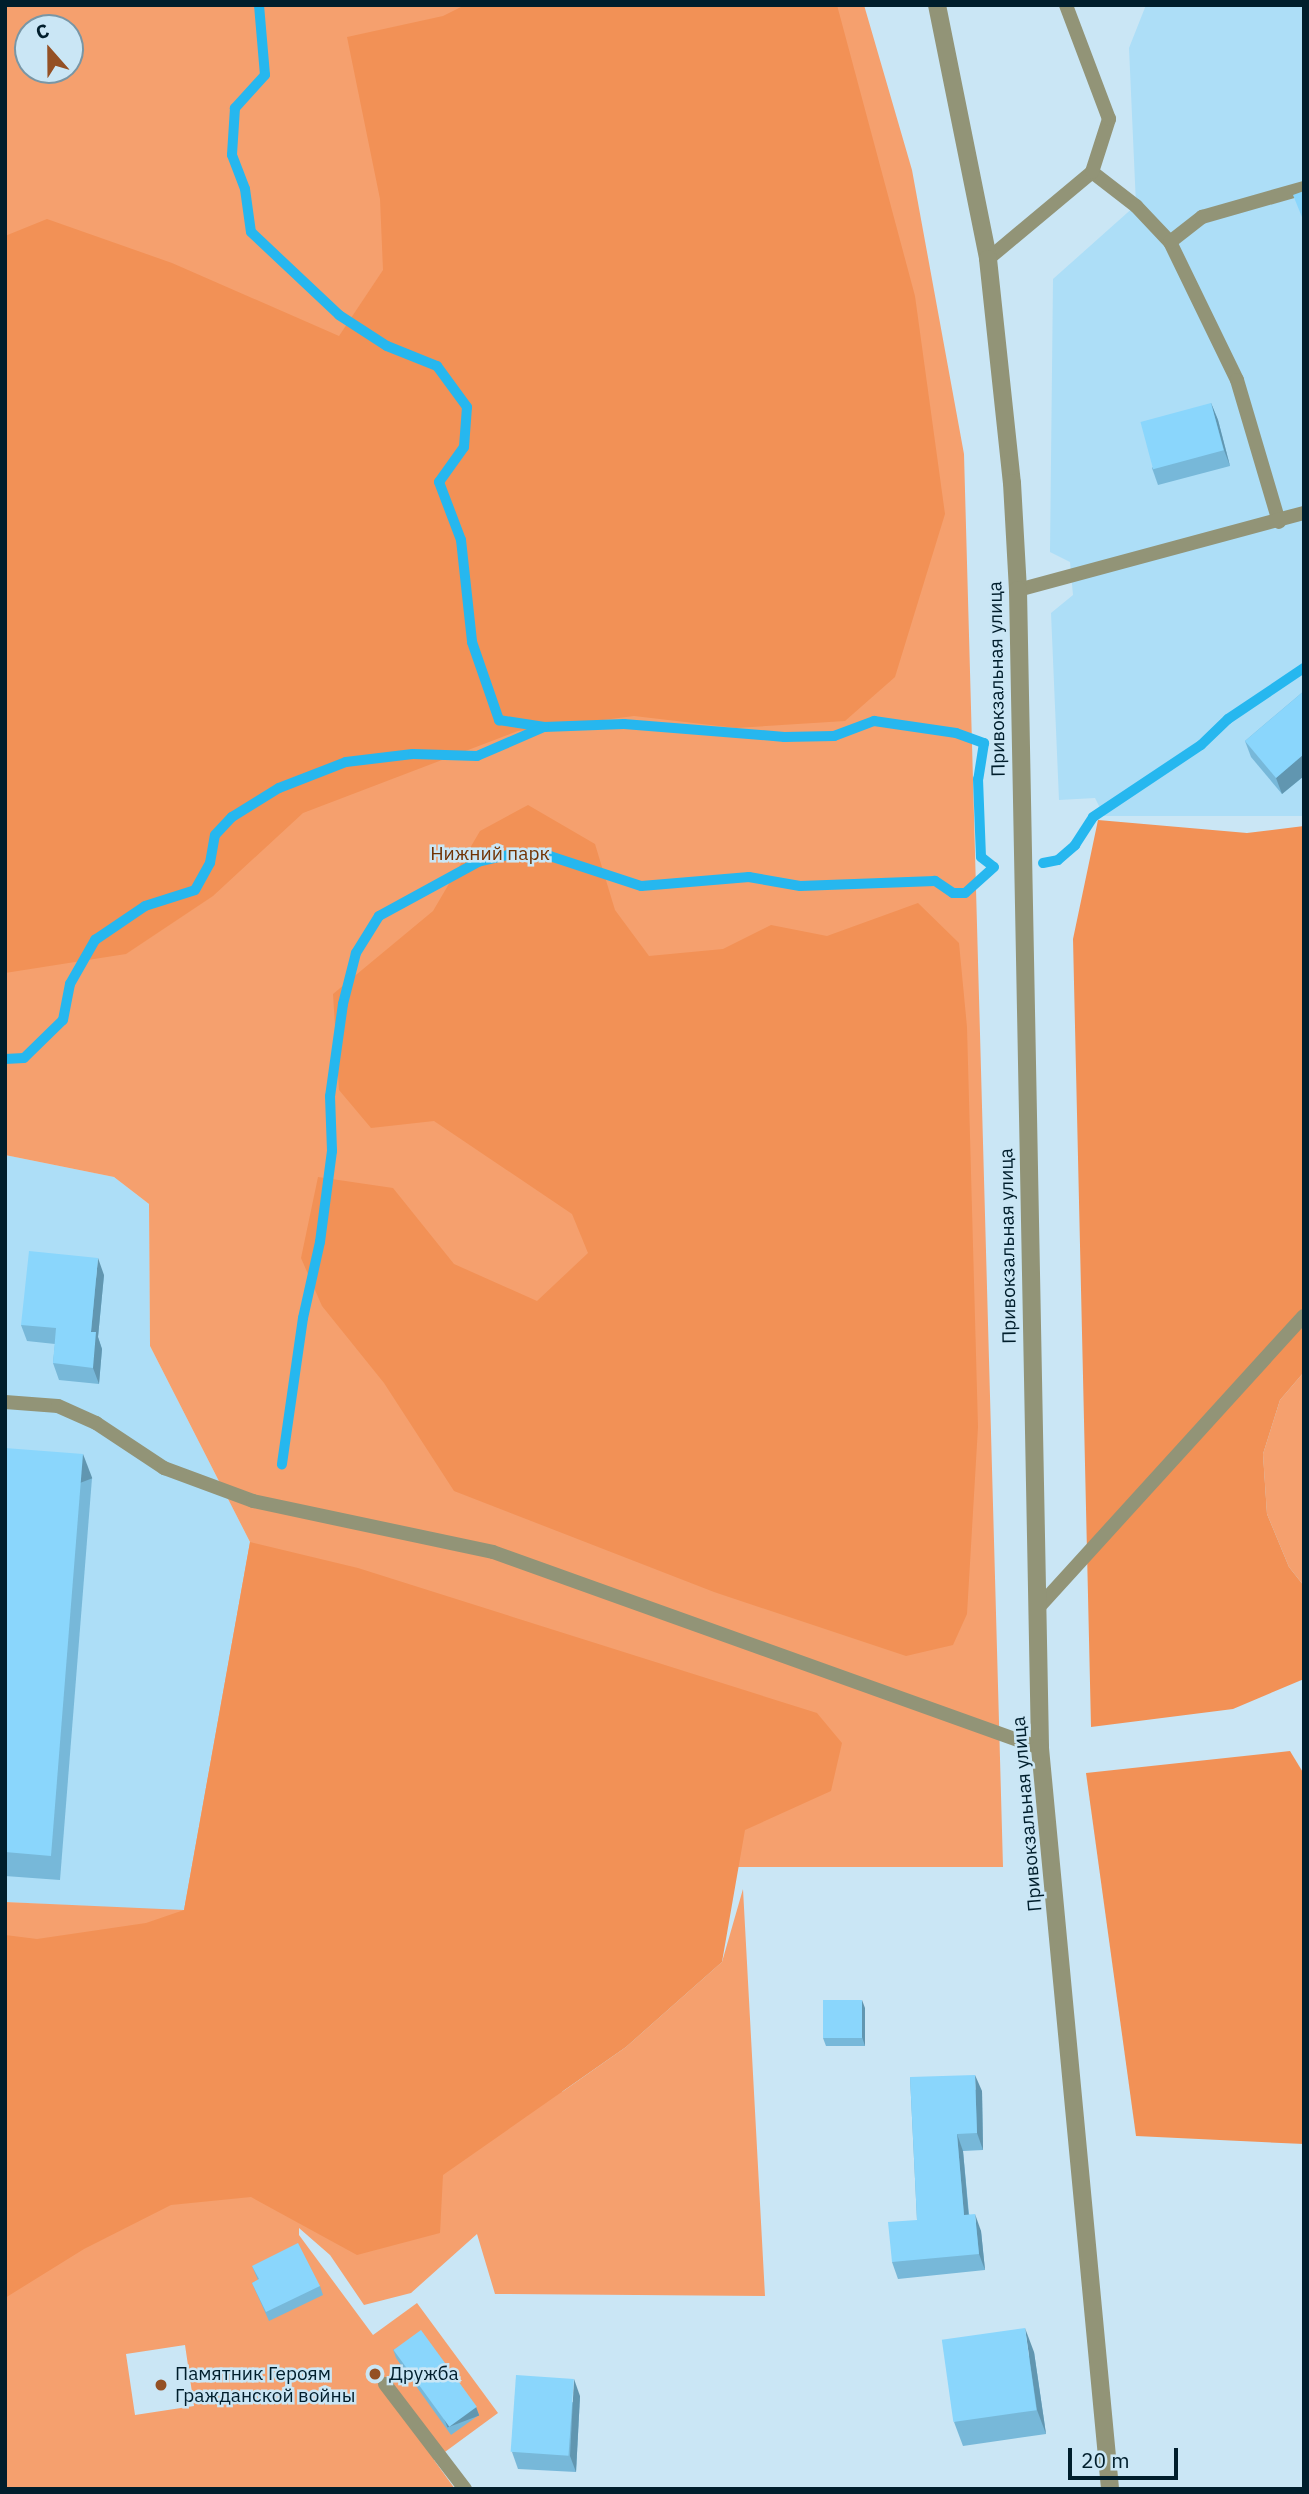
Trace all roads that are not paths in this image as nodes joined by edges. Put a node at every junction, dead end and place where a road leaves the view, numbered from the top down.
1 (937, 5) edge
2 (1066, 5) edge
3 (1092, 172) junction
4 (1304, 188) edge
5 (1170, 242) junction
6 (988, 259) junction
7 (1304, 513) edge
8 (1279, 522) junction
9 (1018, 590) junction
10 (1304, 1316) edge
11 (5, 1402) edge
12 (1037, 1609) junction
13 (1040, 1748) junction
14 (385, 2384) dead end
15 (465, 2489) edge
16 (1110, 2489) edge

1 - 6 street, Привокзальная улица
2 - 3 lane
3 - 5 lane
3 - 6 lane
4 - 5 lane
5 - 8 lane
6 - 9 street, Привокзальная улица
7 - 8 lane
8 - 9 lane
9 - 12 street, Привокзальная улица
10 - 12 lane
11 - 13 lane
12 - 13 street, Привокзальная улица
13 - 16 street, Привокзальная улица
14 - 15 lane

